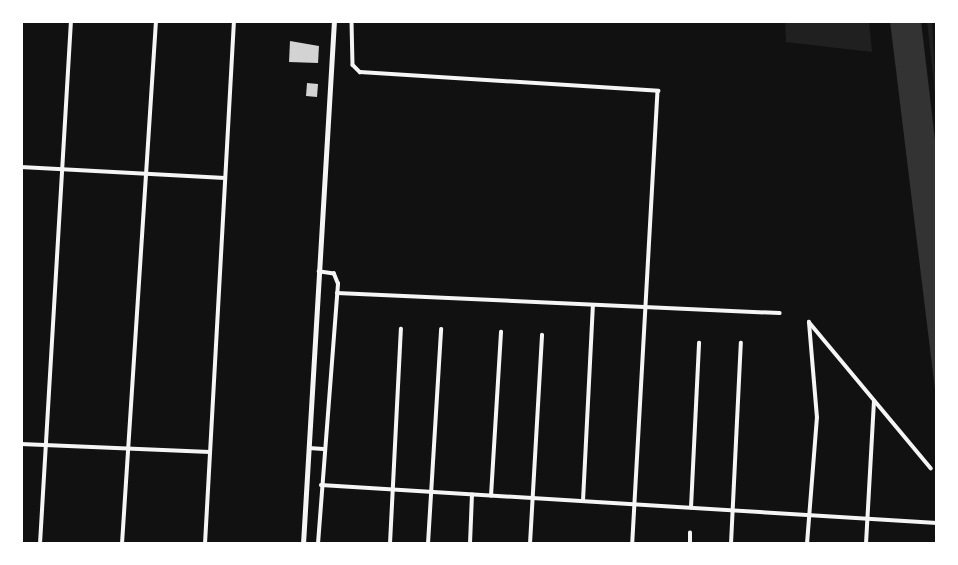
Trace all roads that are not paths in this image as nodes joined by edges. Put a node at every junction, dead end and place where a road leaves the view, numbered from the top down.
1 (71, 21) edge
2 (156, 21) edge
3 (234, 21) edge
4 (334, 21) edge
5 (352, 21) edge
6 (21, 167) edge
7 (61, 170) junction
8 (147, 174) junction
9 (225, 178) junction
10 (319, 272) junction
11 (337, 293) junction
12 (593, 306) junction
13 (647, 308) junction
14 (780, 313) dead end
15 (441, 329) dead end
16 (401, 330) dead end
17 (501, 332) dead end
18 (542, 335) dead end
19 (699, 343) dead end
20 (741, 343) dead end
21 (874, 399) junction
22 (21, 444) edge
23 (46, 445) junction
24 (309, 448) junction
25 (128, 449) junction
26 (323, 449) junction
27 (210, 452) junction
28 (931, 467) dead end
29 (321, 485) junction
30 (394, 490) junction
31 (431, 492) junction
32 (472, 495) junction
33 (491, 496) junction
34 (533, 498) junction
35 (583, 501) junction
36 (635, 505) junction
37 (691, 508) junction
38 (733, 511) junction
39 (809, 516) junction
40 (868, 519) junction
41 (937, 523) edge
42 (690, 533) dead end
43 (40, 544) edge
44 (122, 544) edge
45 (205, 544) edge
46 (303, 544) edge
47 (318, 544) edge
48 (390, 544) edge
49 (428, 544) edge
50 (470, 544) edge
51 (530, 544) edge
52 (633, 544) edge
53 (690, 544) edge
54 (731, 544) edge
55 (807, 544) edge
56 (866, 544) edge

1 - 7 street
2 - 8 street
3 - 9 street
4 - 10 street
5 - 13 street
6 - 7 street
7 - 8 street
7 - 23 street
8 - 9 street
8 - 25 street
9 - 27 street
10 - 11 street
10 - 24 street
11 - 12 street
11 - 26 street
12 - 13 street
12 - 35 street
13 - 14 street
13 - 36 street
15 - 31 street
16 - 30 street
17 - 33 street
18 - 34 street
19 - 37 street
20 - 38 street
21 - 28 street
21 - 39 street
21 - 40 street
22 - 23 street
23 - 25 street
23 - 43 street
24 - 26 street
24 - 46 street
25 - 27 street
25 - 44 street
26 - 29 street
27 - 45 street
29 - 30 street
29 - 47 street
30 - 31 street
30 - 48 street
31 - 32 street
31 - 49 street
32 - 33 street
32 - 50 street
33 - 34 street
34 - 35 street
34 - 51 street
35 - 36 street
36 - 37 street
36 - 52 street
37 - 38 street
38 - 39 street
38 - 54 street
39 - 40 street
39 - 55 street
40 - 41 street
40 - 56 street
42 - 53 street

